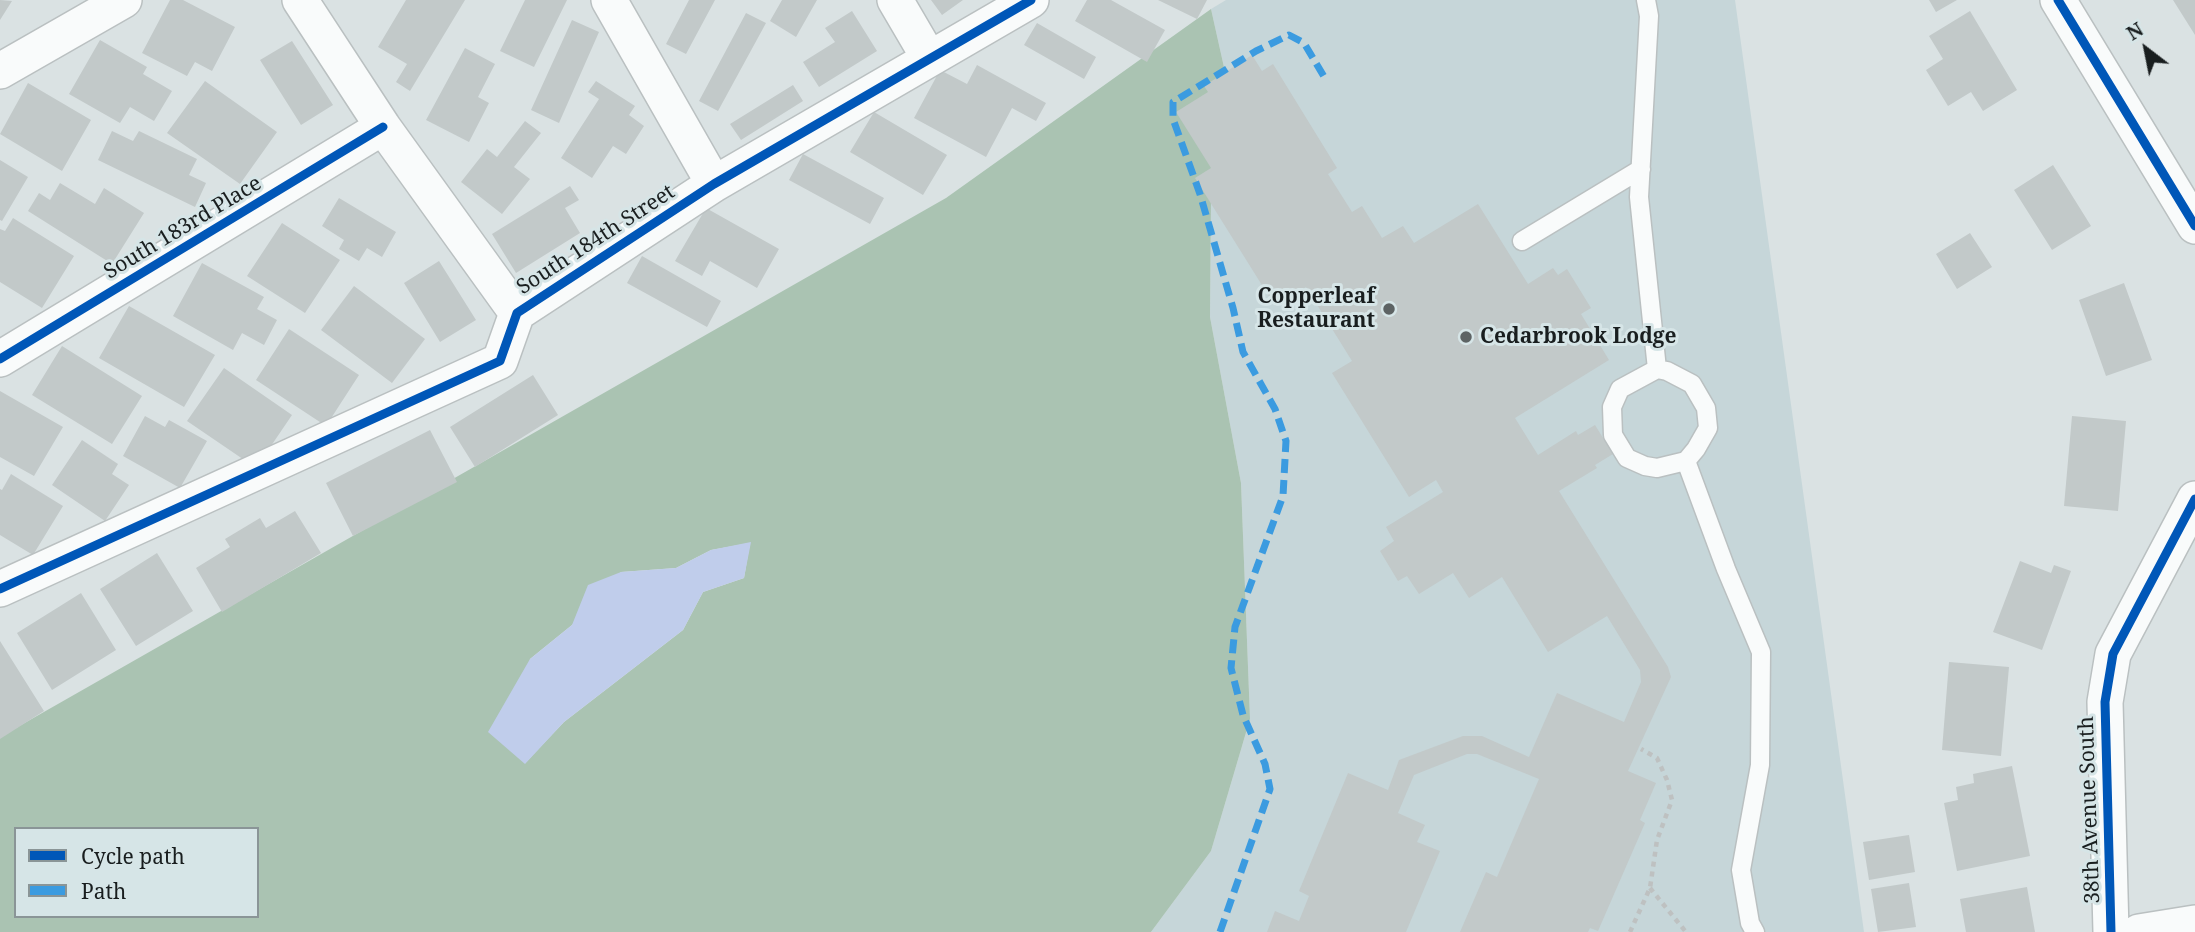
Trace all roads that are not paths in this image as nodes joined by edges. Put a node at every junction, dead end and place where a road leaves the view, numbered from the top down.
1 (124, 0) edge
2 (300, 0) edge
3 (609, 0) edge
4 (895, 0) edge
5 (1031, 0) edge
6 (1646, 0) edge
7 (2058, 0) edge
8 (929, 58) junction
9 (0, 71) edge
10 (383, 127) junction
11 (1641, 169) junction
12 (714, 184) junction
13 (2195, 226) edge
14 (1522, 241) dead end
15 (517, 313) junction
16 (0, 359) edge
17 (1657, 369) junction
18 (1686, 461) junction
19 (2195, 499) edge
20 (0, 589) edge
21 (2195, 923) edge
22 (1755, 932) edge
23 (2111, 932) edge
24 (2139, 932) edge

1 - 9 street
2 - 10 street
3 - 12 street
4 - 8 street
5 - 8 street, South 184th Street
6 - 11 lane
7 - 13 street
8 - 12 street, South 184th Street
10 - 15 street
10 - 16 street, South 183rd Place
11 - 14 lane
11 - 17 lane
12 - 15 street, South 184th Street
15 - 20 street, South 184th Street
17 - 18 lane
17 - 18 lane
18 - 22 lane
19 - 23 street, 38th Avenue South
21 - 24 street

